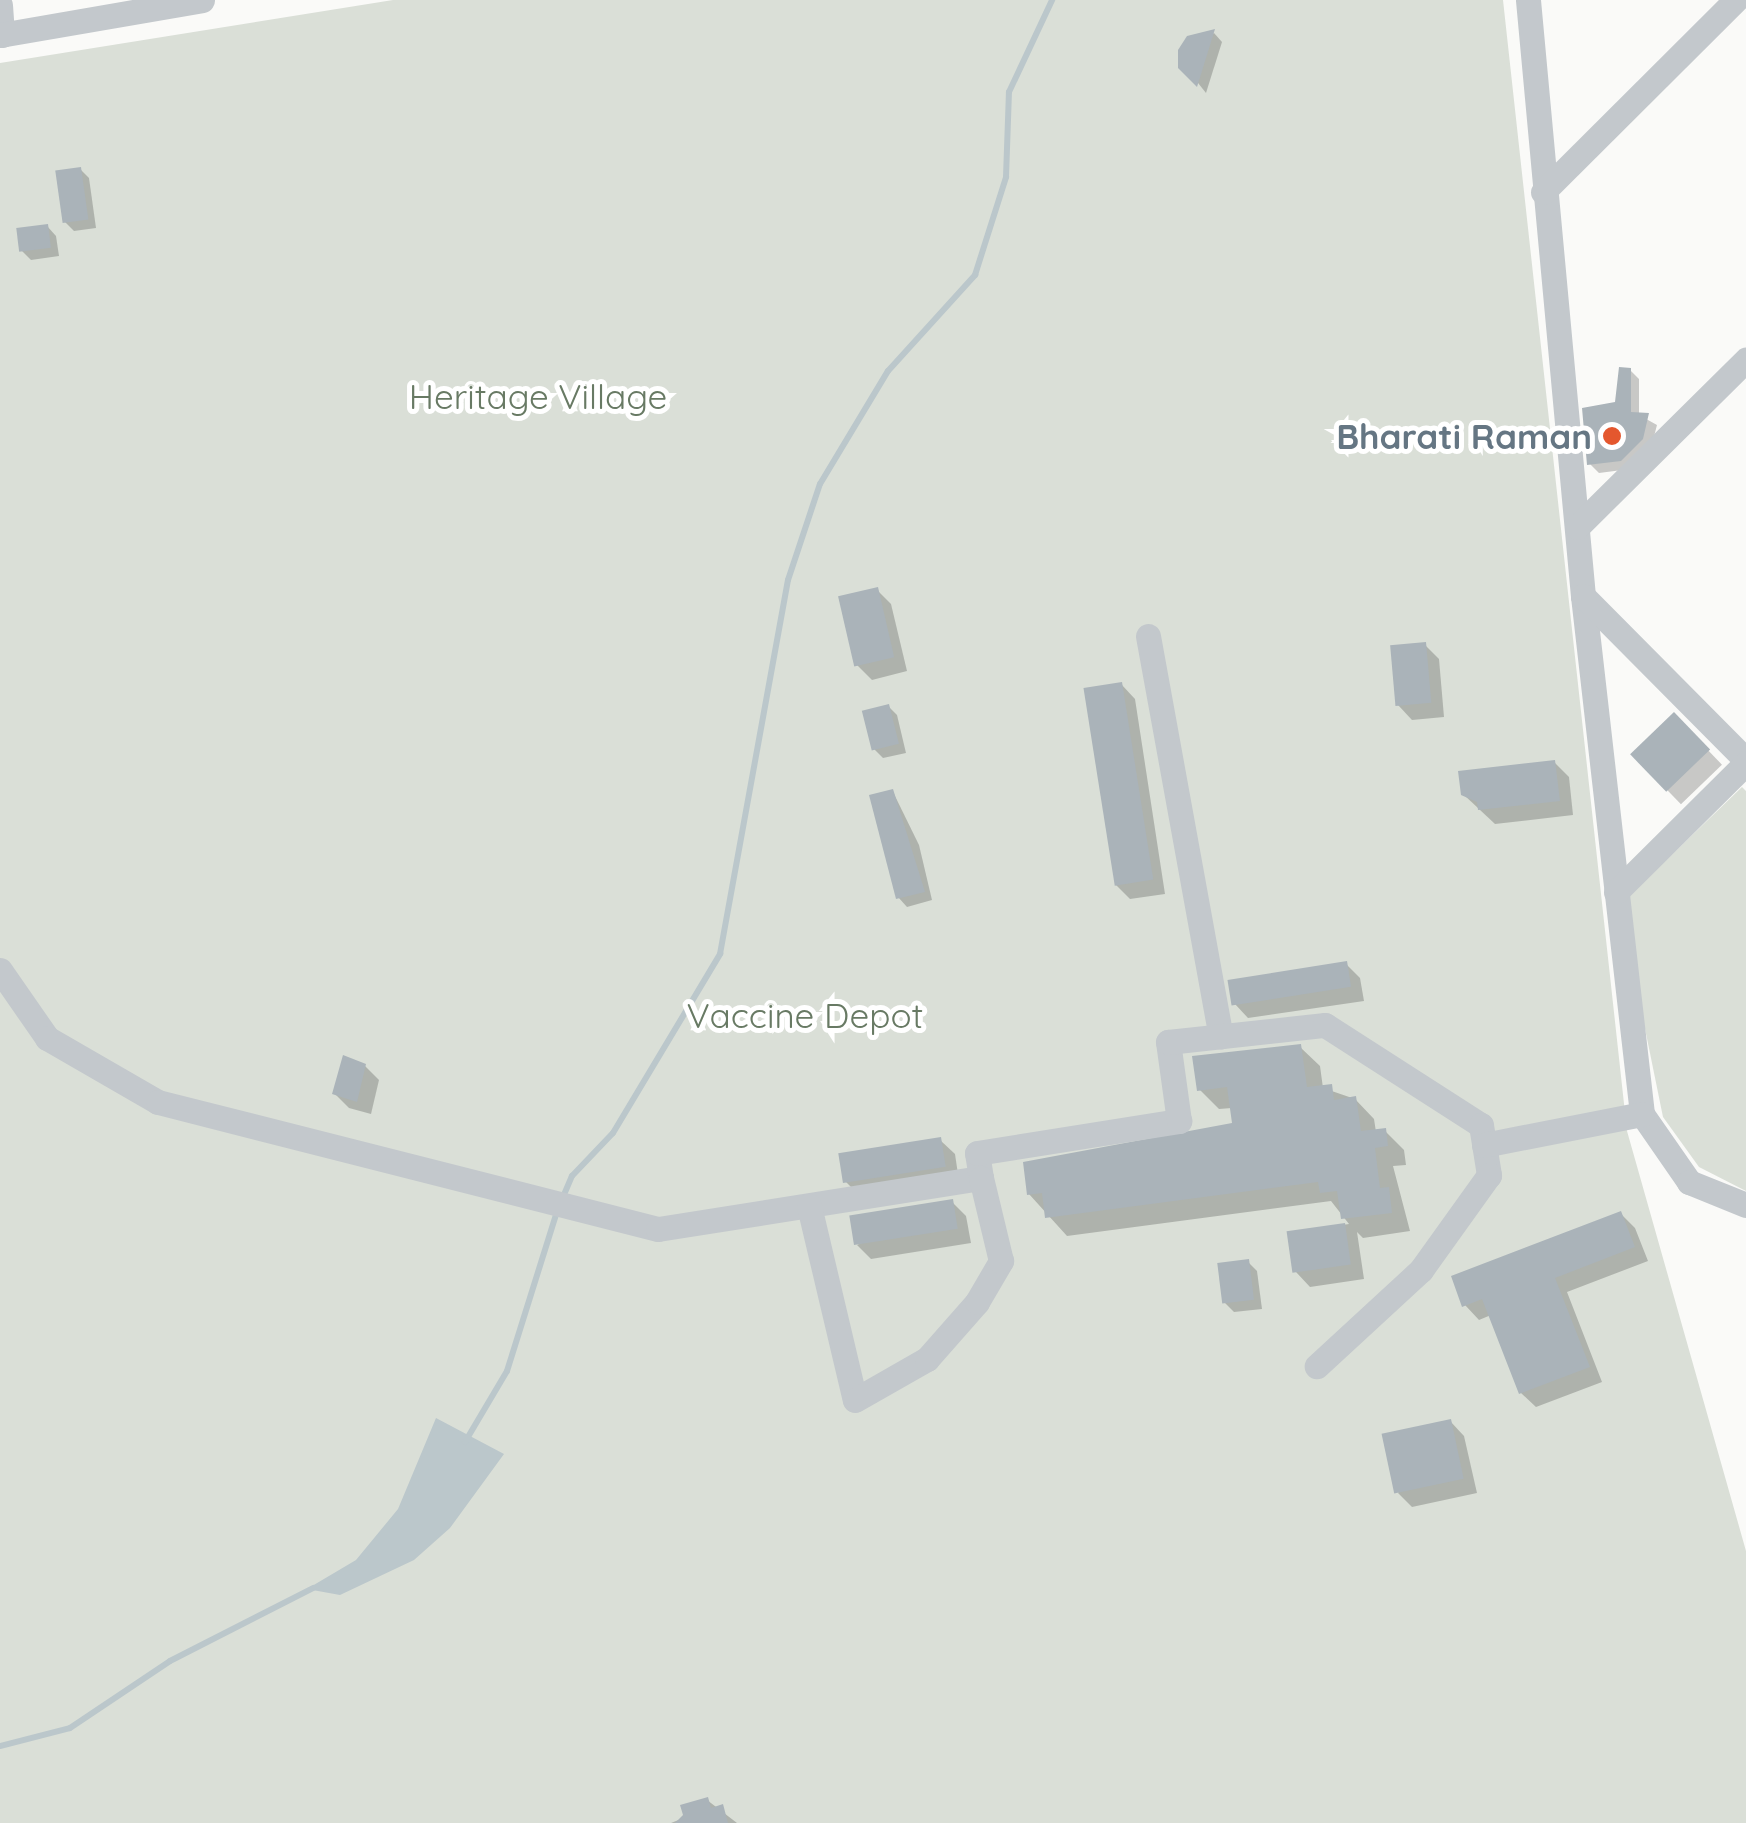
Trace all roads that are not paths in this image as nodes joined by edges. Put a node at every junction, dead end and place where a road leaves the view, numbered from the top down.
1 (202, 0) edge
2 (1528, 0) edge
3 (1736, 0) edge
4 (0, 5) edge
5 (1, 35) edge
6 (1543, 192) junction
7 (1746, 360) edge
8 (1577, 527) junction
9 (1583, 596) junction
10 (1148, 636) dead end
11 (1746, 762) edge
12 (1616, 892) junction
13 (0, 970) edge
14 (1221, 1036) junction
15 (1642, 1114) junction
16 (1484, 1145) junction
17 (981, 1178) junction
18 (1746, 1205) edge
19 (809, 1206) junction
20 (1317, 1366) dead end

1 - 5 street
2 - 6 street
3 - 6 street
4 - 5 street
6 - 8 street
7 - 8 street
8 - 9 street
9 - 11 street
9 - 12 street
10 - 14 street
11 - 12 street
12 - 15 street
13 - 19 street
14 - 16 street
14 - 17 street
15 - 16 street
15 - 18 street
16 - 20 street
17 - 19 street
17 - 19 street

